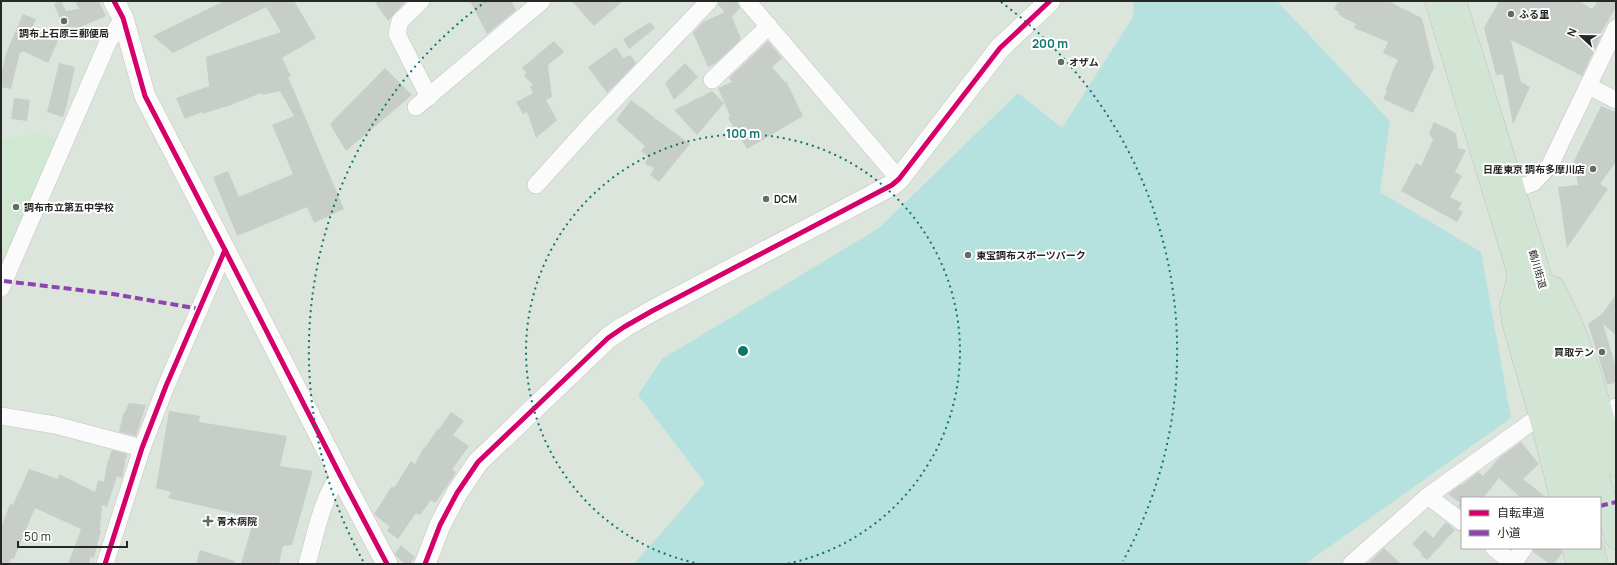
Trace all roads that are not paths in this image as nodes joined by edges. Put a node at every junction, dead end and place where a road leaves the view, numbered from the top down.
1 (421, 1) edge
2 (542, 1) edge
3 (709, 1) edge
4 (747, 1) edge
5 (1050, 1) edge
6 (1436, 1) edge
7 (1456, 1) edge
8 (119, 10) edge
9 (769, 26) junction
10 (1616, 28) edge
11 (712, 80) dead end
12 (1588, 86) junction
13 (1616, 100) edge
14 (899, 179) junction
15 (536, 185) dead end
16 (1514, 189) junction
17 (225, 250) junction
18 (1533, 251) junction
19 (1518, 269) junction
20 (1, 288) edge
21 (1565, 395) junction
22 (1610, 413) edge
23 (1, 416) edge
24 (1540, 416) junction
25 (142, 448) junction
26 (1616, 466) edge
27 (340, 475) junction
28 (1428, 496) junction
29 (1561, 497) edge
30 (1582, 497) edge
31 (1461, 521) edge
32 (1616, 538) edge
33 (1495, 549) edge
34 (1523, 549) edge
35 (1574, 549) edge
36 (1593, 549) edge
37 (105, 564) edge
38 (307, 564) edge
39 (387, 564) edge
40 (425, 564) edge
41 (1351, 564) edge
42 (1513, 564) edge
43 (1578, 564) edge
44 (1598, 564) edge

1 - 2 street
3 - 15 street
4 - 9 street
5 - 14 street
6 - 19 main road, 鶴川街道
7 - 16 main road, 鶴川街道
8 - 17 street
8 - 20 street
9 - 11 street
9 - 14 street
10 - 12 street
12 - 13 street
12 - 16 street
14 - 40 street
16 - 18 main road, 鶴川街道
17 - 25 street
17 - 27 street
18 - 21 main road, 鶴川街道
18 - 22 main road
19 - 21 main road, 鶴川街道
19 - 24 main road
21 - 30 main road, 鶴川街道
21 - 32 main road, 鶴川街道
22 - 26 main road
23 - 25 street
24 - 28 street
24 - 29 main road
25 - 37 street
27 - 38 street
27 - 39 street
28 - 31 street
28 - 41 street
33 - 42 street
34 - 42 street
35 - 43 main road
36 - 44 main road

